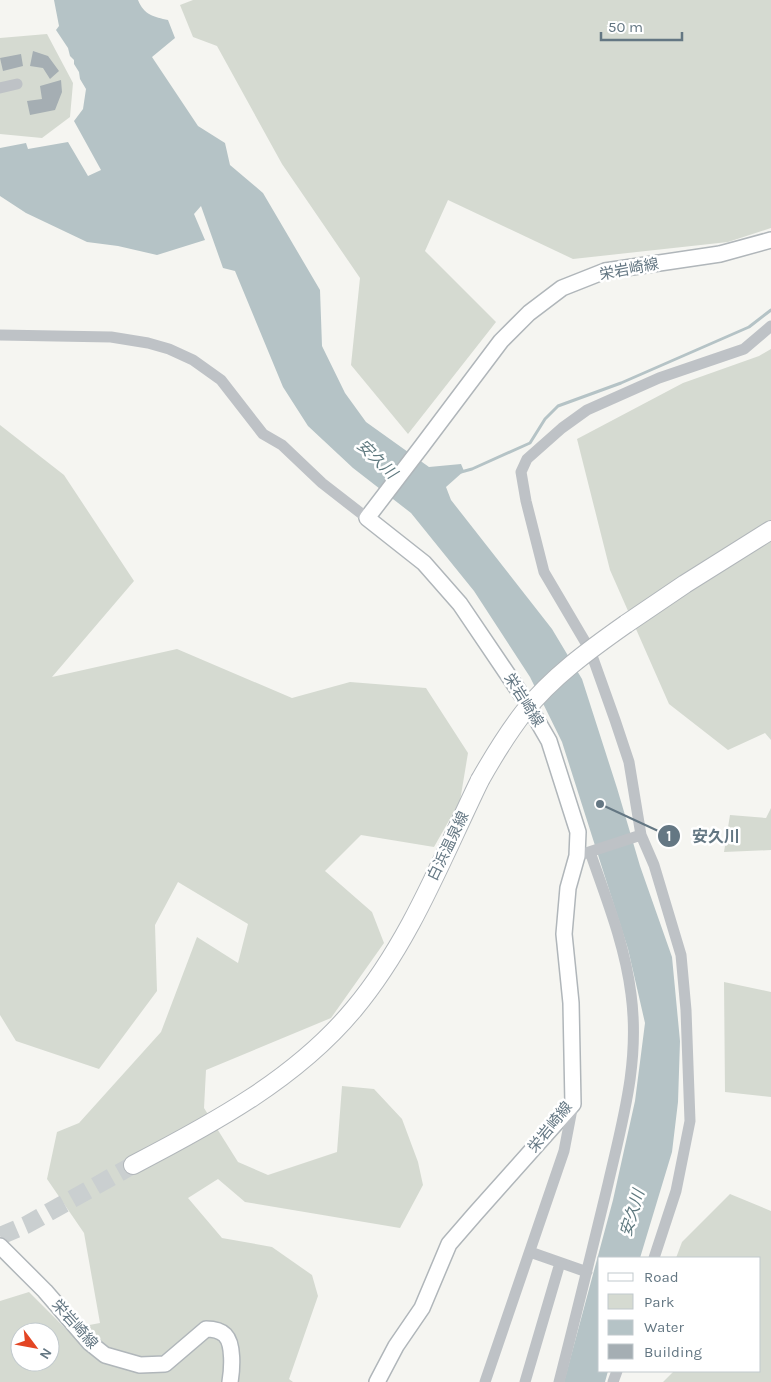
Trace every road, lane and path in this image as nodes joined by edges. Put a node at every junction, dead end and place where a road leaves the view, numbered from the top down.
1 (17, 84) dead end
2 (0, 88) edge
3 (771, 240) edge
4 (771, 326) edge
5 (0, 335) edge
6 (367, 518) junction
7 (771, 520) edge
8 (767, 533) edge
9 (685, 584) junction
10 (638, 836) junction
11 (583, 854) junction
12 (573, 1104) junction
13 (133, 1165) tunnel mouth
14 (0, 1246) edge
15 (530, 1252) junction
16 (654, 1257) edge
17 (560, 1263) junction
18 (587, 1272) junction
19 (230, 1382) edge
20 (377, 1382) edge
21 (485, 1382) edge
22 (525, 1382) edge
23 (559, 1382) edge

1 - 2 street
3 - 6 main road, 栄岩崎線
4 - 10 street
5 - 6 street
6 - 11 main road, 栄岩崎線
7 - 9 main road
8 - 9 main road, 白浜温泉線
9 - 13 main road, 白浜温泉線, bridge
10 - 11 street
10 - 16 street
11 - 12 main road, 栄岩崎線
11 - 18 street
12 - 15 street
12 - 20 main road, 栄岩崎線
14 - 19 main road, 栄岩崎線
15 - 17 street
15 - 21 street
17 - 18 street
17 - 22 street
18 - 23 street

